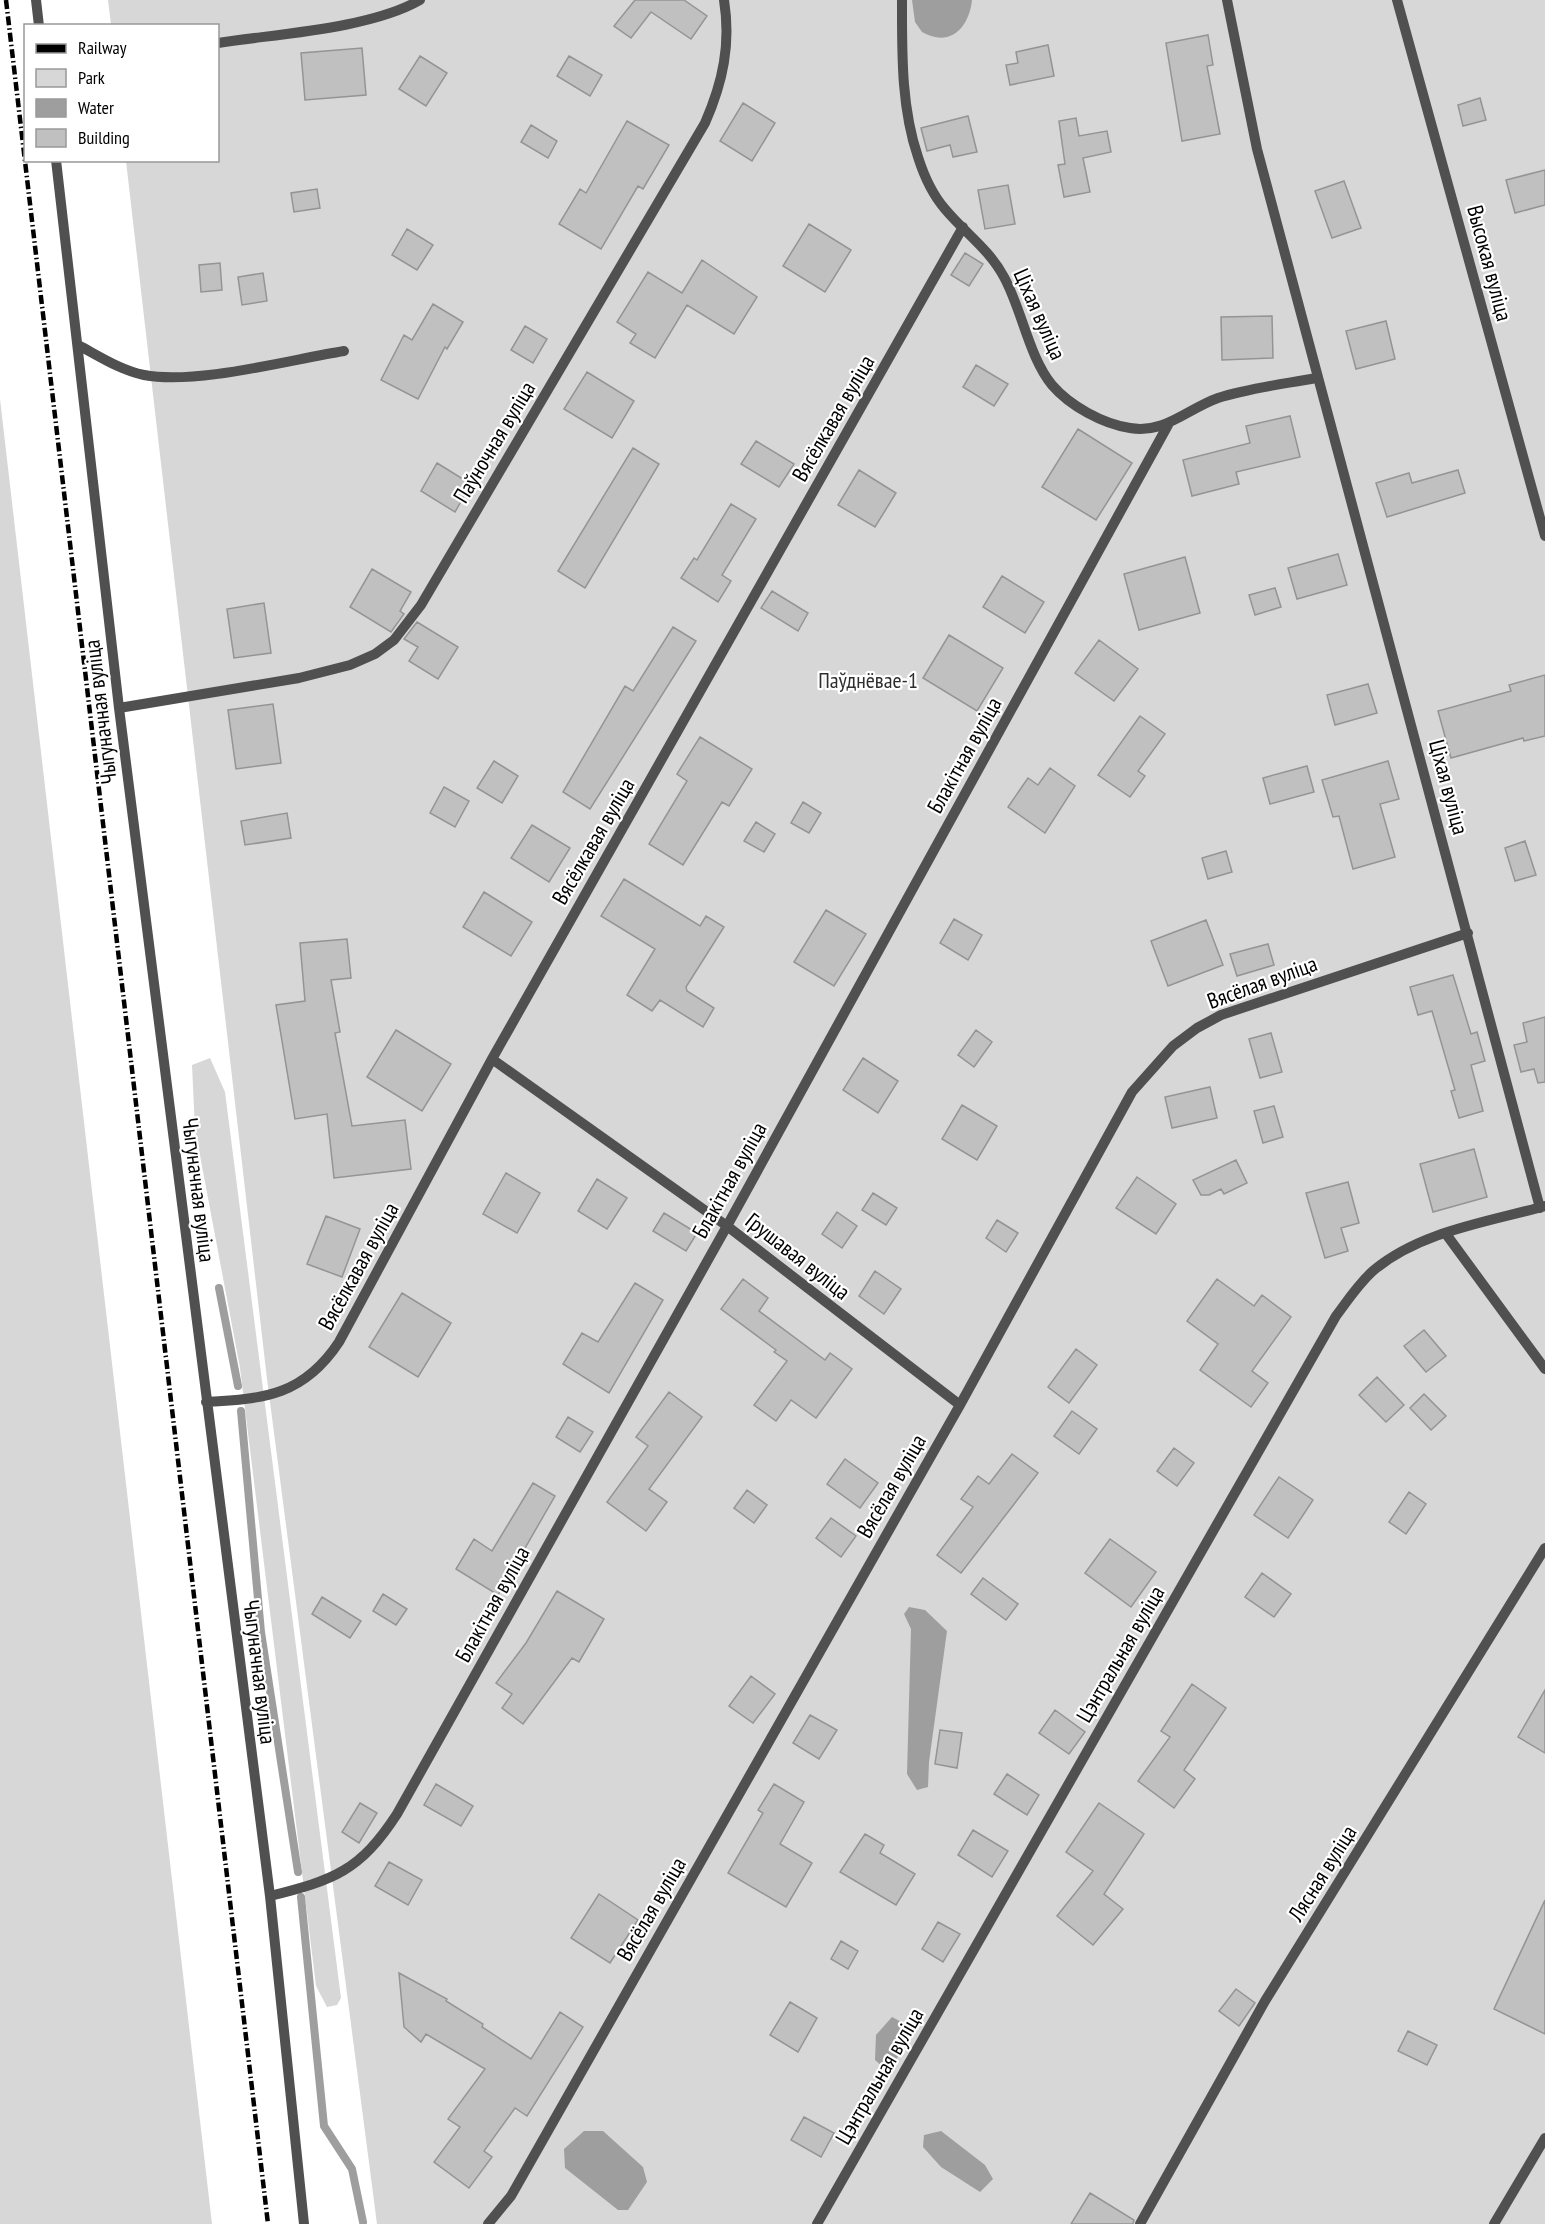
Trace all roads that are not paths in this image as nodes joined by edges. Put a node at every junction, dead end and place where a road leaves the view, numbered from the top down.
1 (36, 0) edge
2 (420, 0) edge
3 (724, 0) edge
4 (902, 0) edge
5 (1227, 0) edge
6 (1397, 0) edge
7 (39, 24) edge
8 (219, 43) edge
9 (56, 162) edge
10 (963, 227) junction
11 (78, 345) junction
12 (344, 351) dead end
13 (1316, 378) junction
14 (1168, 425) junction
15 (1545, 536) edge
16 (119, 708) junction
17 (1468, 933) junction
18 (492, 1059) junction
19 (1542, 1207) edge
20 (727, 1226) junction
21 (1446, 1234) junction
22 (1545, 1369) edge
23 (206, 1402) junction
24 (960, 1405) junction
25 (1545, 1548) edge
26 (270, 1896) junction
27 (1545, 2138) edge
28 (304, 2224) edge
29 (488, 2224) edge
30 (817, 2224) edge
31 (1140, 2224) edge
32 (1494, 2224) edge

1 - 7 lane
2 - 8 lane
3 - 16 lane, Паўночная вуліца
4 - 10 lane, Ціхая вуліца
5 - 13 lane, Ціхая вуліца
6 - 15 lane, Высокая вуліца
9 - 11 lane, Чыгуначная вуліца
10 - 14 lane, Ціхая вуліца
10 - 18 lane, Вясёлкавая вуліца
11 - 12 lane
11 - 16 lane, Чыгуначная вуліца
13 - 14 lane, Ціхая вуліца
13 - 17 lane, Ціхая вуліца
14 - 20 lane, Блакітная вуліца
16 - 23 lane, Чыгуначная вуліца
17 - 19 lane, Ціхая вуліца
17 - 24 lane, Вясёлая вуліца
18 - 20 lane, Грушавая вуліца
18 - 23 lane, Вясёлкавая вуліца
19 - 21 lane, Цэнтральная вуліца
20 - 24 lane, Грушавая вуліца
20 - 26 lane, Блакітная вуліца
21 - 22 lane
21 - 30 lane, Цэнтральная вуліца
23 - 26 lane, Чыгуначная вуліца
24 - 29 lane, Вясёлая вуліца
25 - 31 lane, Лясная вуліца
26 - 28 lane, Чыгуначная вуліца
27 - 32 lane

